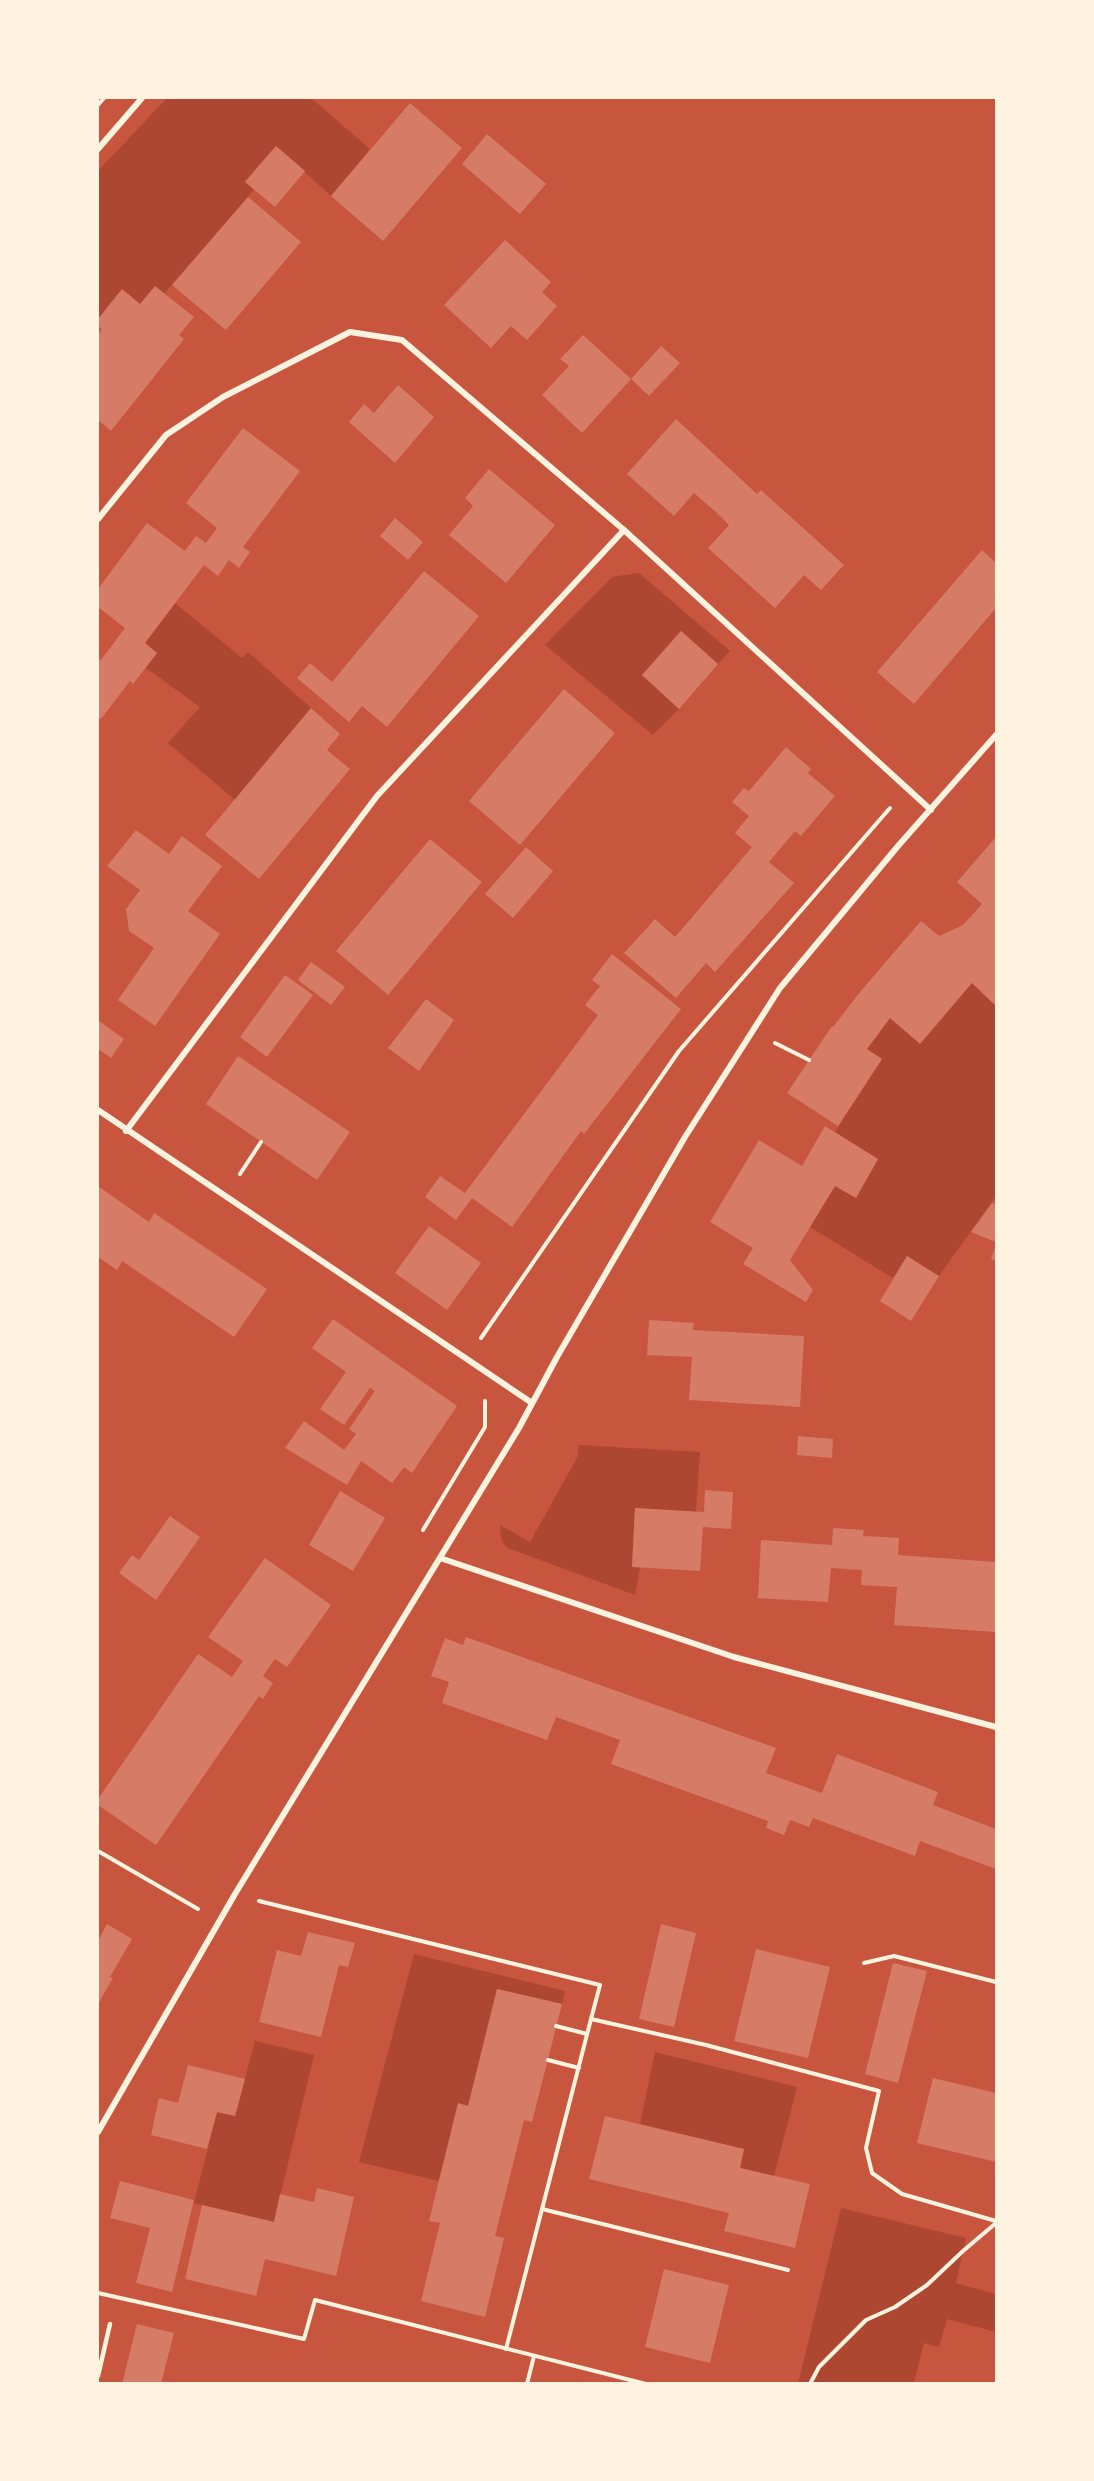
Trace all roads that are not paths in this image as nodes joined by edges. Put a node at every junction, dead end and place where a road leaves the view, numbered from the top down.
1 (142, 98) edge
2 (98, 149) edge
3 (98, 519) edge
4 (624, 530) junction
5 (996, 735) edge
6 (931, 810) junction
7 (98, 1110) edge
8 (126, 1131) junction
9 (532, 1403) junction
10 (440, 1558) junction
11 (996, 1727) edge
12 (98, 2132) edge
13 (110, 2324) dead end
14 (98, 2376) edge

1 - 2 street
3 - 4 street
4 - 6 street
4 - 8 street
5 - 6 street
6 - 9 street
7 - 8 street
8 - 9 street
9 - 10 street
10 - 11 street
10 - 12 street
13 - 14 lane

